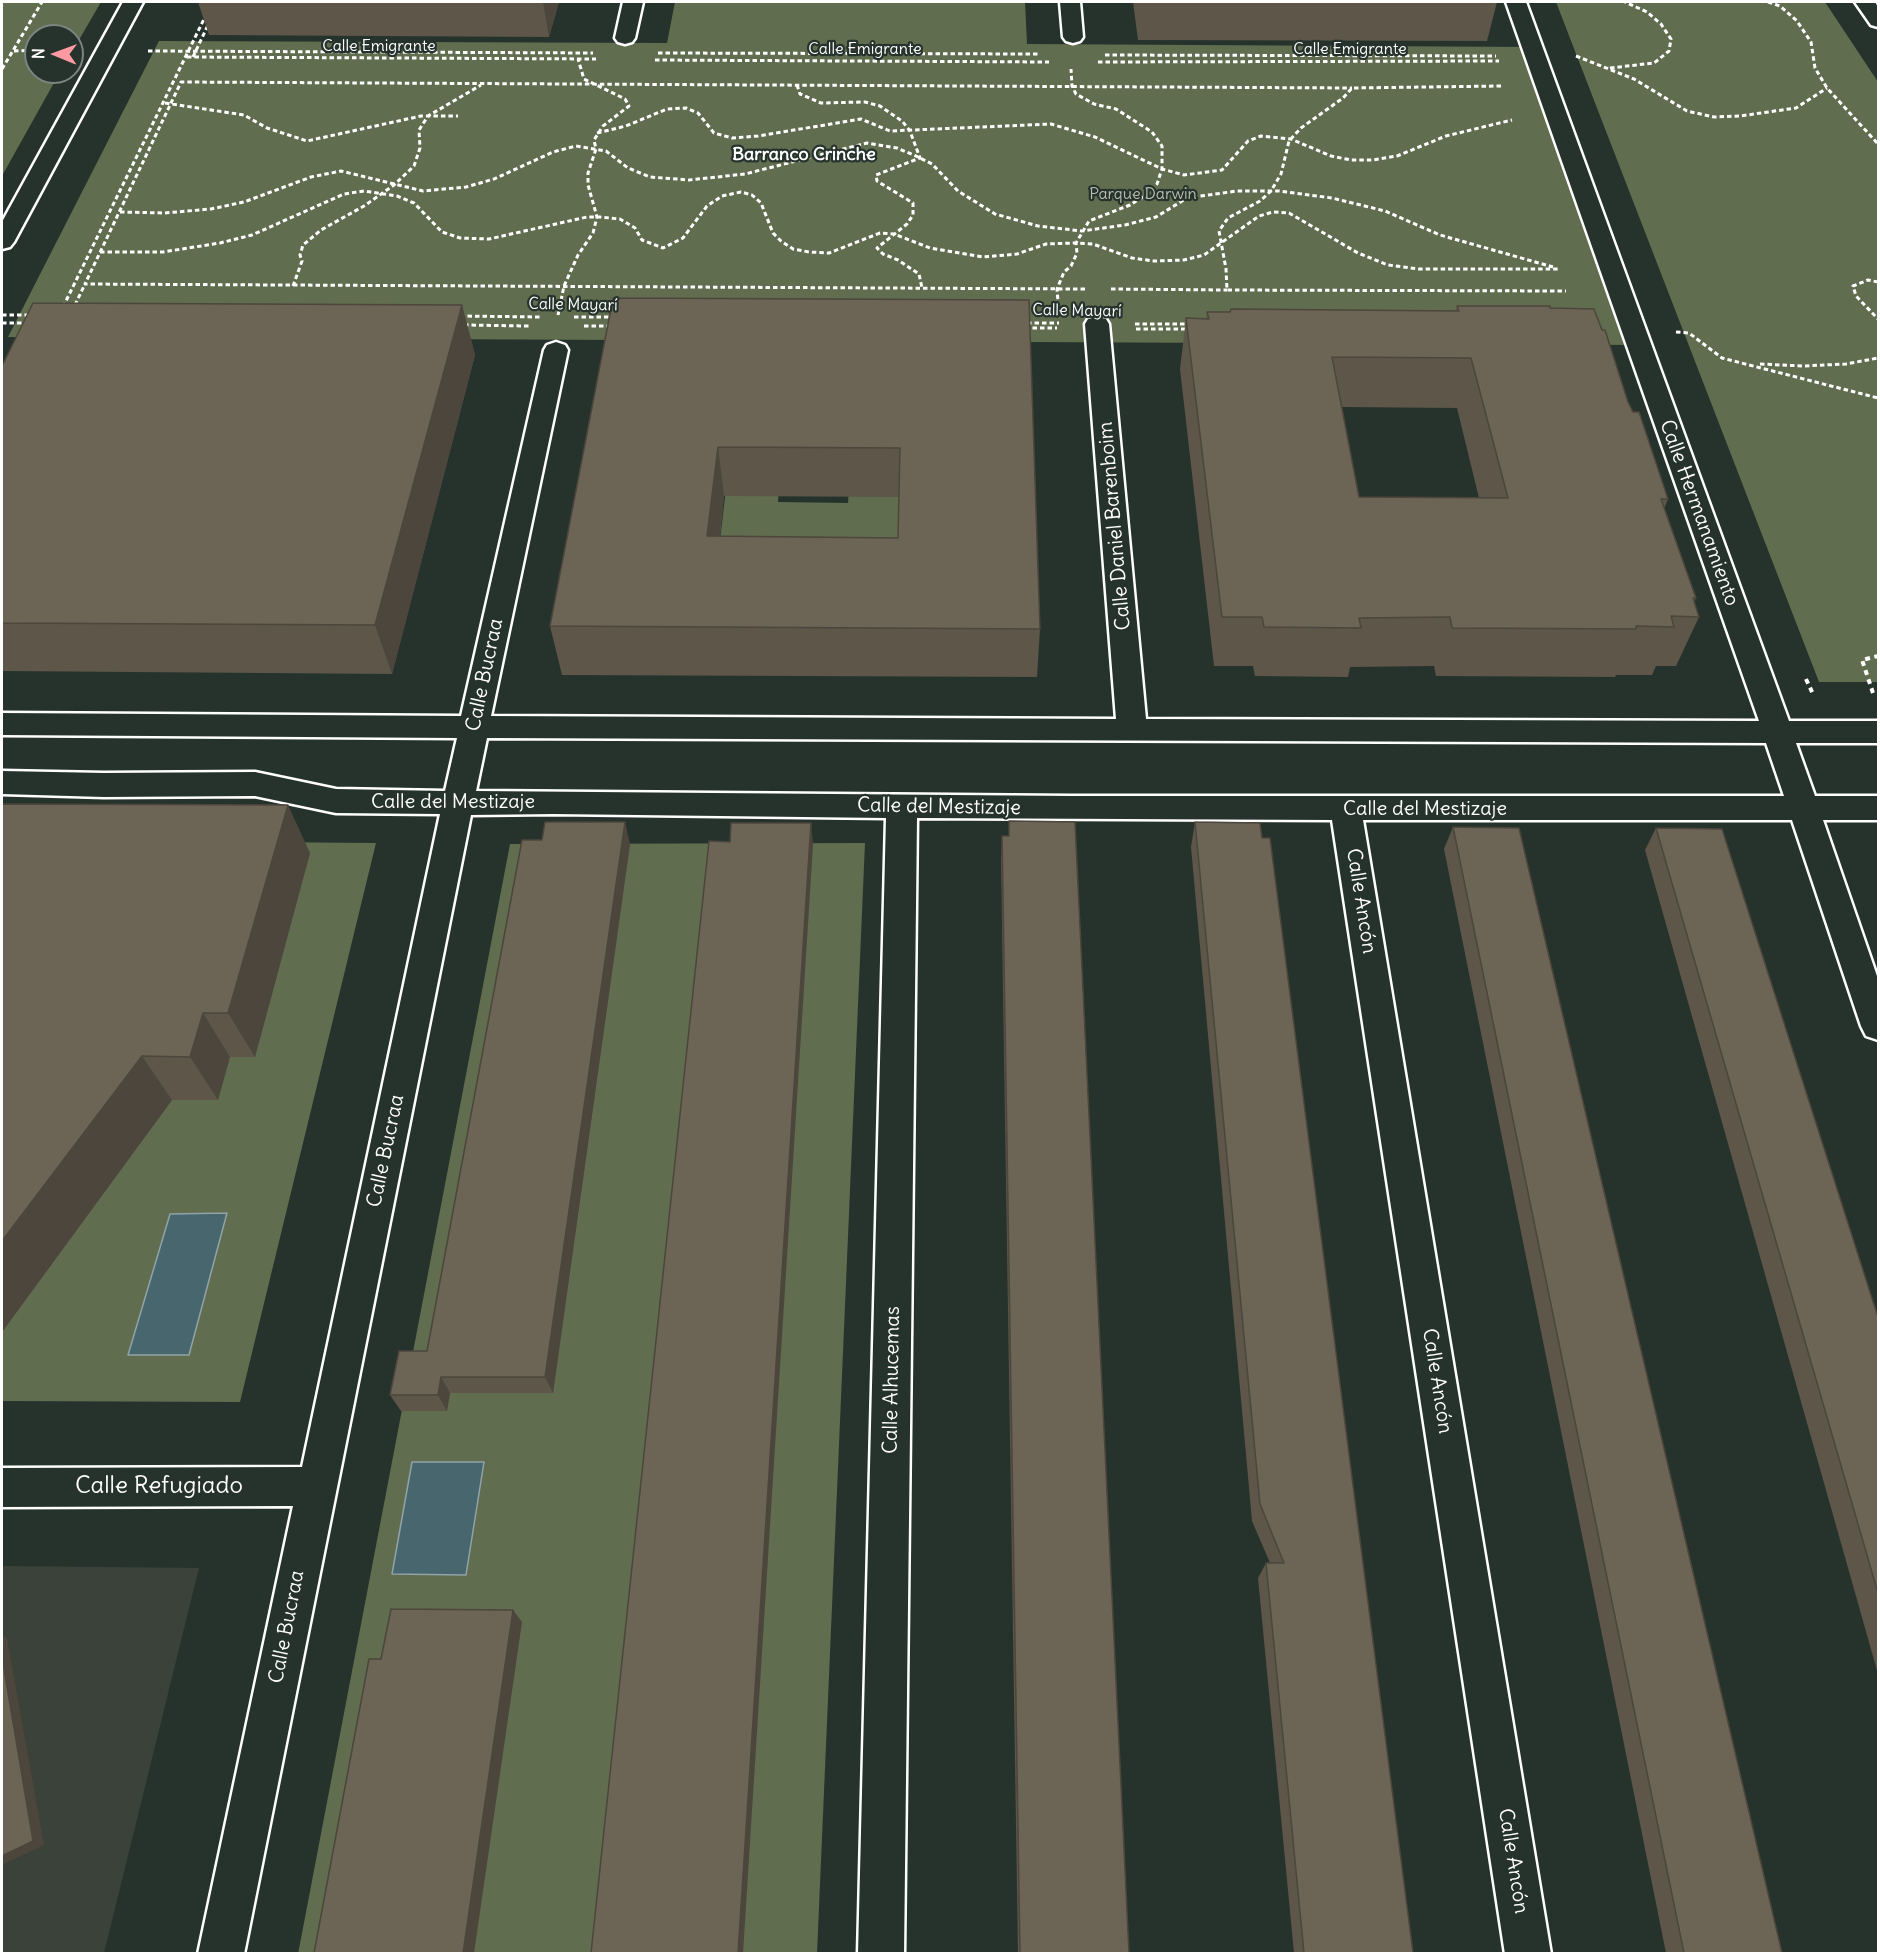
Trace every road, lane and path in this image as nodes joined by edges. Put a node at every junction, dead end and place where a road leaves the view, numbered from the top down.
1 (42, 2) edge
2 (133, 2) edge
3 (633, 2) edge
4 (1070, 2) edge
5 (1516, 2) edge
6 (1625, 2) edge
7 (1768, 2) edge
8 (1865, 2) edge
9 (208, 12) dead end
10 (1878, 21) edge
11 (210, 22) dead end
12 (1073, 37) dead end
13 (625, 38) dead end
14 (13, 51) junction
15 (24, 51) edge
16 (189, 52) junction
17 (196, 52) junction
18 (603, 53) dead end
19 (651, 53) dead end
20 (1047, 54) dead end
21 (1095, 55) dead end
22 (1491, 56) dead end
23 (1535, 56) junction
24 (1568, 56) dead end
25 (187, 57) junction
26 (193, 57) junction
27 (578, 59) junction
28 (600, 59) dead end
29 (645, 60) dead end
30 (1059, 62) dead end
31 (1071, 62) dead end
32 (1094, 62) dead end
33 (1609, 68) junction
34 (2, 69) edge
35 (482, 84) junction
36 (596, 84) junction
37 (796, 85) junction
38 (1072, 86) junction
39 (1501, 86) dead end
40 (1352, 88) junction
41 (1827, 88) junction
42 (165, 103) junction
43 (171, 104) junction
44 (428, 116) junction
45 (458, 116) dead end
46 (1512, 120) dead end
47 (910, 131) junction
48 (597, 133) junction
49 (1291, 139) junction
50 (1878, 144) edge
51 (596, 149) junction
52 (920, 158) junction
53 (1162, 169) junction
54 (394, 185) junction
55 (1271, 191) junction
56 (383, 193) junction
57 (120, 212) junction
58 (597, 217) junction
59 (1082, 231) junction
60 (894, 234) junction
61 (2, 242) edge
62 (1076, 243) junction
63 (1220, 244) junction
64 (100, 252) junction
65 (1878, 282) edge
66 (85, 284) junction
67 (293, 286) junction
68 (564, 286) junction
69 (922, 288) junction
70 (1057, 289) junction
71 (1091, 289) dead end
72 (1102, 289) dead end
73 (1227, 290) junction
74 (1566, 291) dead end
75 (2, 315) edge
76 (36, 315) edge
77 (59, 315) edge
78 (70, 315) edge
79 (450, 316) edge
80 (545, 317) dead end
81 (622, 318) edge
82 (1878, 319) edge
83 (2, 323) edge
84 (34, 323) edge
85 (1024, 323) edge
86 (1059, 323) junction
87 (1191, 324) edge
88 (462, 325) dead end
89 (534, 326) dead end
90 (582, 326) dead end
91 (618, 326) edge
92 (1097, 326) junction
93 (1014, 328) edge
94 (1192, 329) edge
95 (1671, 332) dead end
96 (556, 350) dead end
97 (1878, 358) edge
98 (1750, 364) junction
99 (1878, 398) edge
100 (1878, 656) edge
101 (1875, 700) dead end
102 (2, 724) edge
103 (474, 726) junction
104 (1132, 729) junction
105 (1777, 730) junction
106 (1878, 732) edge
107 (2, 782) edge
108 (458, 803) junction
109 (902, 807) junction
110 (1803, 807) junction
111 (1878, 808) edge
112 (1346, 809) junction
113 (1878, 1026) edge
114 (316, 1485) junction
115 (2, 1487) edge
116 (221, 1953) edge
117 (881, 1953) edge
118 (1528, 1953) edge

1 - 14 path
2 - 61 street
3 - 13 street
4 - 12 street
5 - 23 street, Calle Hermanamiento
6 - 33 path
7 - 41 path
8 - 10 street
9 - 16 path
11 - 17 path
14 - 15 path
14 - 34 path
16 - 17 path
16 - 25 path
17 - 18 path
17 - 26 path
19 - 20 path
21 - 22 path
23 - 32 path, Calle Emigrante
23 - 105 street, Calle Hermanamiento
24 - 33 path
25 - 26 path, Calle Emigrante
25 - 42 path
26 - 27 path, Calle Emigrante
27 - 28 path, Calle Emigrante
27 - 36 path
29 - 30 path, Calle Emigrante
31 - 38 path
33 - 41 path
35 - 36 path
35 - 43 path
35 - 44 path
36 - 37 path
36 - 48 path
37 - 38 path
37 - 47 path
38 - 40 path
38 - 53 path
39 - 40 path
40 - 49 path
41 - 50 path
42 - 43 path
42 - 77 path
43 - 44 path
43 - 57 path
44 - 45 path
44 - 54 path
46 - 49 path
47 - 48 path
47 - 52 path
47 - 53 path
48 - 51 path
49 - 53 path
49 - 55 path
51 - 52 path
51 - 54 path
51 - 58 path
52 - 59 path
52 - 60 path
53 - 59 path
54 - 56 path
54 - 57 path
55 - 59 path
55 - 63 path
55 - 63 path
56 - 58 path
56 - 64 path
56 - 67 path
57 - 64 path
58 - 60 path
58 - 68 path
59 - 62 path
60 - 62 path
60 - 69 path
62 - 63 path
62 - 70 path
63 - 73 path
64 - 66 path
65 - 82 path
66 - 67 path
66 - 78 path
67 - 68 path
68 - 69 path
68 - 81 path, Calle Mayarí
69 - 70 path
70 - 71 path
70 - 86 path
72 - 73 path
73 - 74 path
75 - 76 path
79 - 80 path, Calle Mayarí
83 - 84 path
85 - 86 path, Calle Mayarí
86 - 92 path, Calle Mayarí
87 - 92 path, Calle Mayarí
88 - 89 path
90 - 91 path
92 - 93 path
92 - 94 path
92 - 104 street, Calle Daniel Barenboim
95 - 98 path
96 - 103 street, Calle Bucraa
97 - 98 path
98 - 99 path
100 - 101 path
102 - 103 street
103 - 104 street
103 - 108 street, Calle Bucraa
104 - 105 street
105 - 106 street
105 - 110 street, Calle Hermanamiento
107 - 108 street, Calle del Mestizaje
108 - 109 street, Calle del Mestizaje
108 - 114 street, Calle Bucraa
109 - 112 street, Calle del Mestizaje
109 - 117 street, Calle Alhucemas
110 - 111 street, Calle del Mestizaje
110 - 112 street, Calle del Mestizaje
110 - 113 street, Calle Hermanamiento
112 - 118 street, Calle Ancón
114 - 115 street, Calle Refugiado
114 - 116 street, Calle Bucraa

